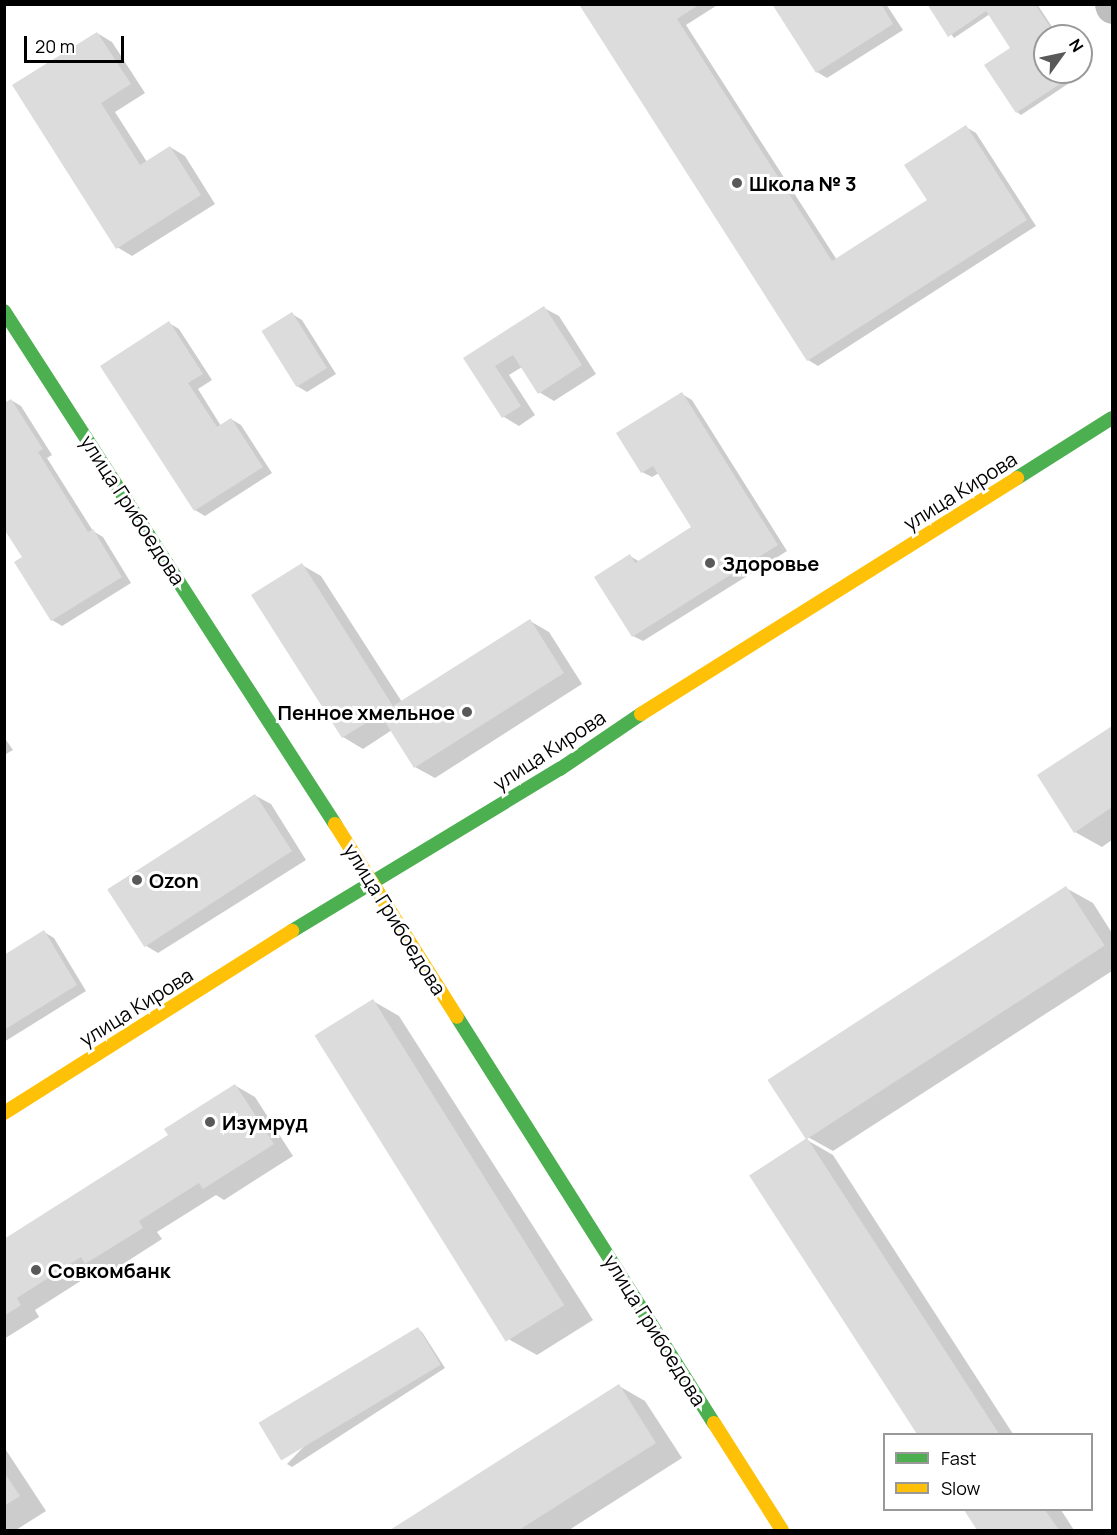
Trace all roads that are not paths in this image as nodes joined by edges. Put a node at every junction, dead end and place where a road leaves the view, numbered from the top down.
1 (4, 311) edge
2 (1113, 418) edge
3 (372, 882) junction
4 (4, 1113) edge
5 (782, 1530) edge

1 - 3 street, улица Грибоедова
2 - 3 street, улица Кирова
3 - 4 street, улица Кирова
3 - 5 street, улица Грибоедова

